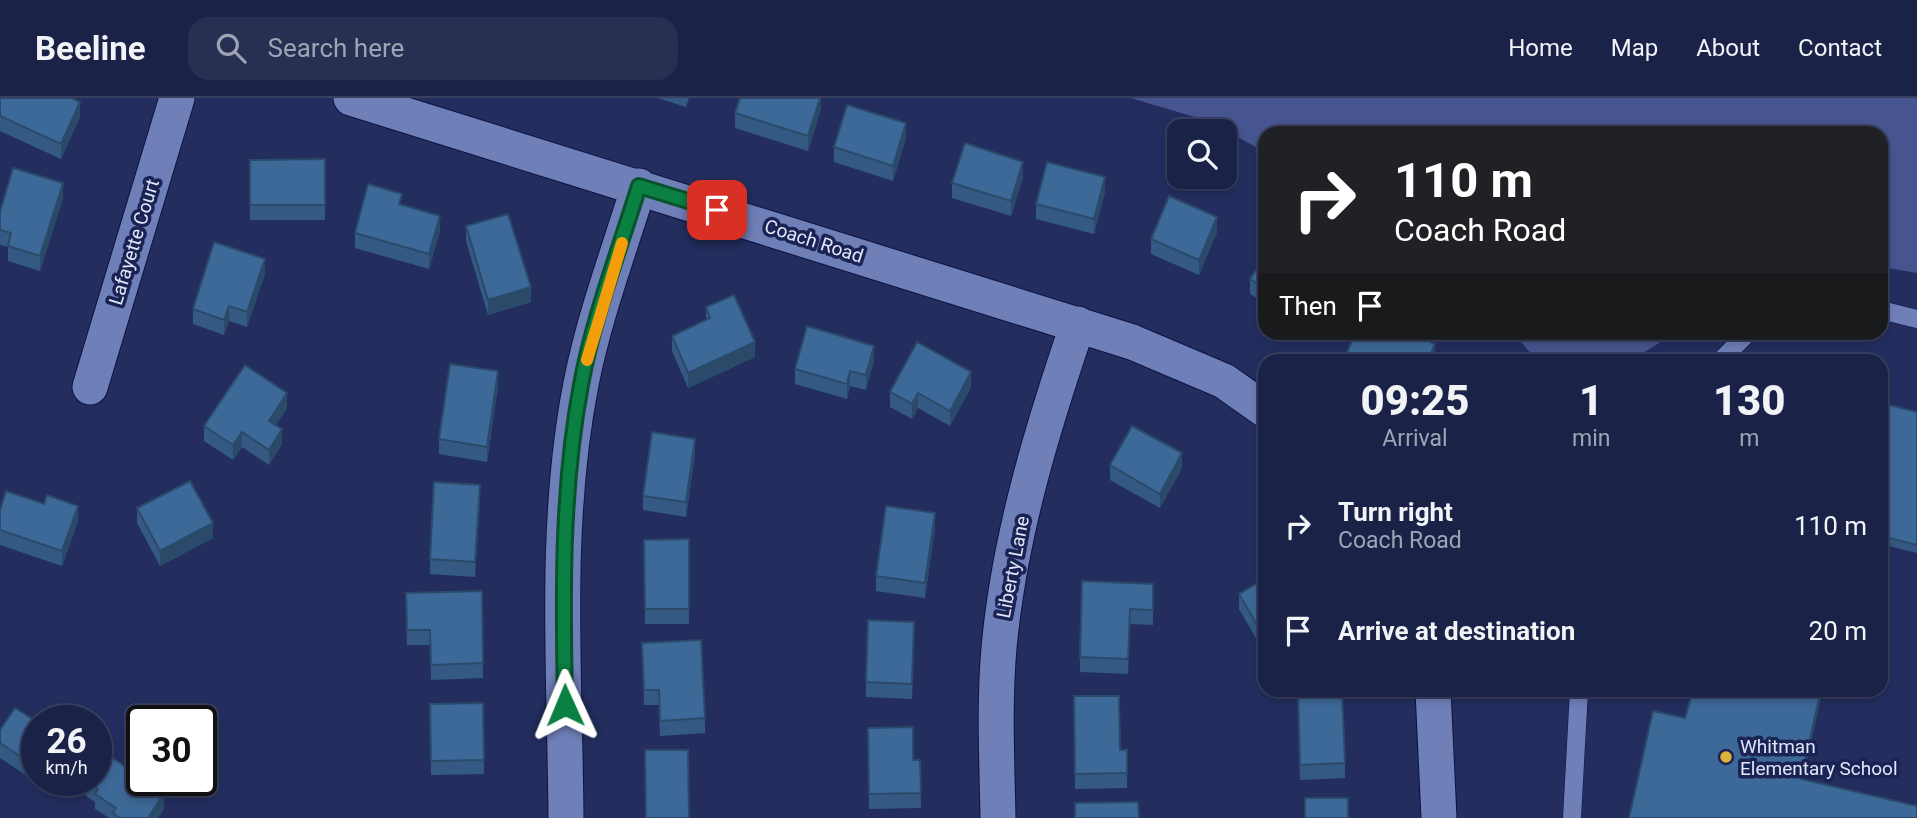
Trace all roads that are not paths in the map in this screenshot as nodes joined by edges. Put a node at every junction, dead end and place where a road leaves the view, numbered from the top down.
1 (177, 98) edge
2 (351, 98) edge
3 (639, 186) junction
4 (1888, 312) edge
5 (1917, 319) edge
6 (1078, 324) junction
7 (1741, 340) edge
8 (1727, 354) edge
9 (90, 387) dead end
10 (1258, 405) edge
11 (1433, 697) edge
12 (1579, 697) edge
13 (566, 818) edge
14 (998, 818) edge
15 (1439, 818) edge
16 (1572, 818) edge

1 - 9 street, Lafayette Court
2 - 3 street, Coach Road
3 - 6 street, Coach Road
3 - 13 street
4 - 5 lane
6 - 10 street, Coach Road
6 - 14 street, Liberty Lane
7 - 8 lane
11 - 15 street
12 - 16 lane

